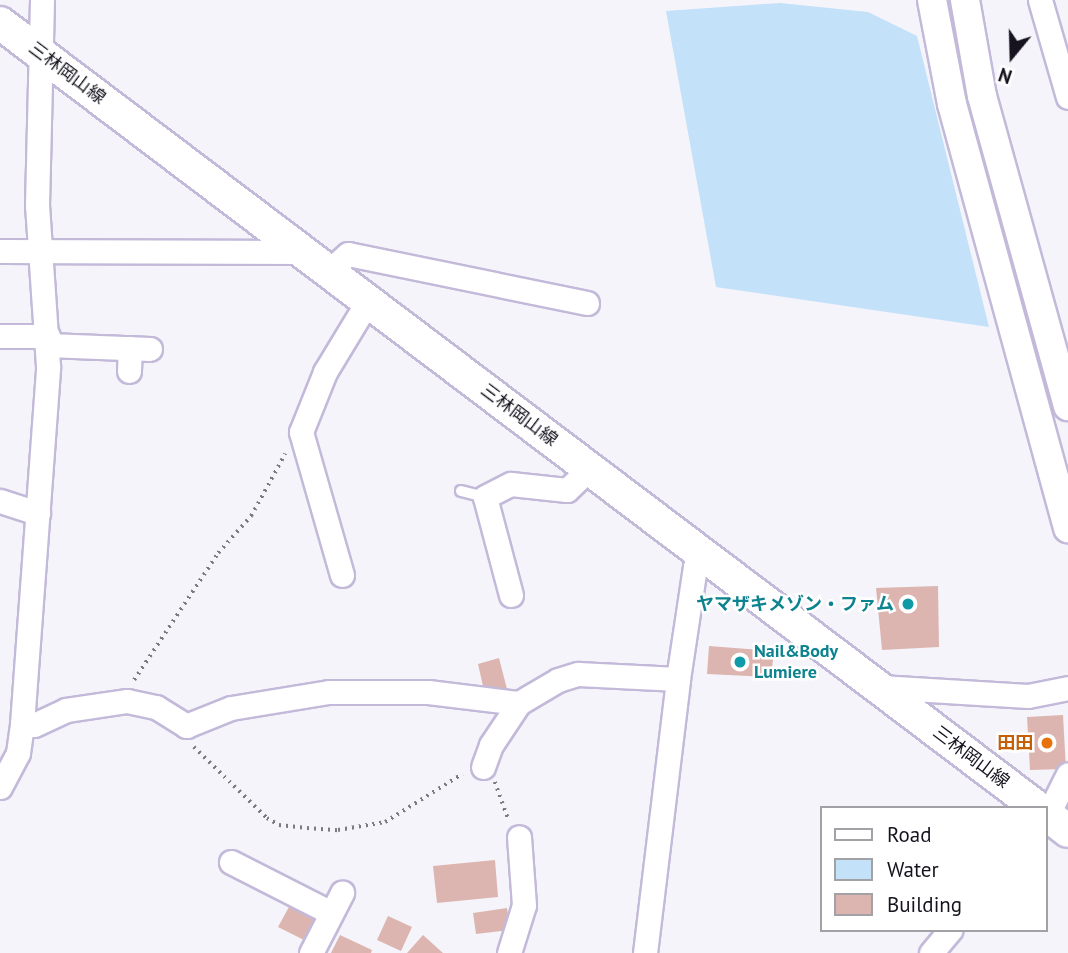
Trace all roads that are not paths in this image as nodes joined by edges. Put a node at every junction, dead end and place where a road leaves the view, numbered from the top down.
1 (42, 0) edge
2 (932, 0) edge
3 (965, 0) edge
4 (1040, 0) edge
5 (0, 23) edge
6 (41, 53) junction
7 (1068, 97) edge
8 (0, 251) edge
9 (41, 252) junction
10 (317, 261) junction
11 (368, 301) junction
12 (587, 303) dead end
13 (0, 336) edge
14 (48, 340) junction
15 (137, 356) dead end
16 (1068, 406) edge
17 (589, 469) junction
18 (461, 491) dead end
19 (485, 497) junction
20 (0, 501) edge
21 (38, 513) junction
22 (1068, 528) edge
23 (704, 555) junction
24 (342, 575) dead end
25 (511, 595) dead end
26 (678, 679) junction
27 (880, 687) junction
28 (1068, 688) edge
29 (520, 703) junction
30 (22, 724) junction
31 (487, 756) road end
32 (1068, 774) edge
33 (0, 787) edge
34 (1034, 806) edge
35 (1049, 818) edge
36 (519, 836) road end
37 (231, 862) dead end
38 (948, 932) edge
39 (311, 953) edge
40 (509, 953) edge
41 (645, 953) edge
42 (931, 953) edge

1 - 6 street
2 - 22 street
3 - 16 street
4 - 7 street
5 - 6 main road, 三林岡山線
6 - 9 street
6 - 10 main road, 三林岡山線
8 - 9 street
9 - 10 street
9 - 14 street
10 - 11 main road, 三林岡山線
10 - 12 street
11 - 17 main road, 三林岡山線
11 - 24 street
13 - 14 street
14 - 15 street
14 - 21 street
17 - 19 street
17 - 23 main road, 三林岡山線
18 - 19 lane
19 - 25 street
20 - 21 street
21 - 30 street
23 - 26 street
23 - 27 main road, 三林岡山線
26 - 29 street
26 - 41 street
27 - 28 street
27 - 34 main road, 三林岡山線
29 - 30 street
29 - 31 street
30 - 33 street
32 - 35 street
36 - 40 street
37 - 39 street
38 - 42 street

